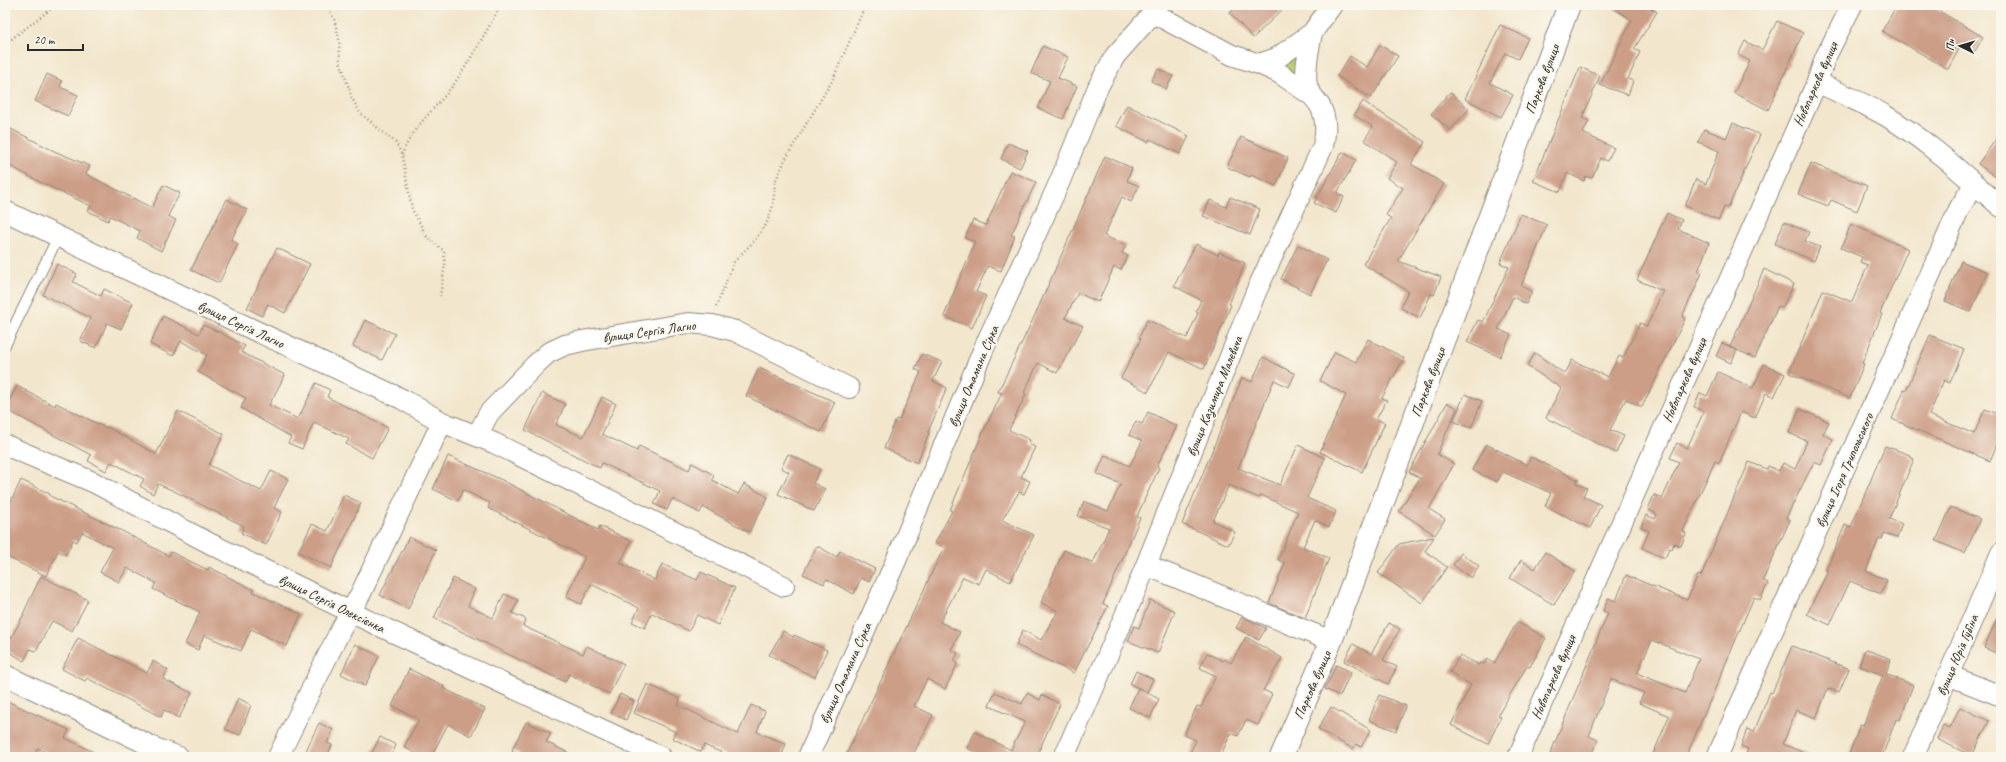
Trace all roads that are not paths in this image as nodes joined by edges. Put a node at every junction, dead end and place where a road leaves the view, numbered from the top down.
1 (1332, 5) edge
2 (1569, 5) edge
3 (1852, 5) edge
4 (1154, 9) edge
5 (1312, 33) junction
6 (1259, 64) junction
7 (1817, 82) junction
8 (1311, 95) junction
9 (1974, 185) junction
10 (2001, 207) edge
11 (5, 211) edge
12 (58, 237) junction
13 (5, 344) edge
14 (849, 388) dead end
15 (442, 422) junction
16 (478, 436) junction
17 (5, 445) edge
18 (2001, 553) edge
19 (1146, 564) junction
20 (784, 586) dead end
21 (351, 612) junction
22 (1330, 641) junction
23 (5, 675) edge
24 (1948, 675) junction
25 (2001, 696) edge
26 (179, 757) edge
27 (278, 757) edge
28 (661, 757) edge
29 (808, 757) edge
30 (1064, 757) edge
31 (1281, 757) edge
32 (1518, 757) edge
33 (1717, 757) edge
34 (1913, 757) edge

1 - 5 street, вулиця Казимира Малевича
2 - 22 street, Паркова вулиця
3 - 7 street, Новопаркова вулиця
4 - 6 street
4 - 29 street, вулиця Отамана Сірка
5 - 6 street, вулиця Казимира Малевича
5 - 8 street, вулиця Казимира Малевича
6 - 8 street
7 - 9 street
7 - 32 street, Новопаркова вулиця
8 - 19 street, вулиця Казимира Малевича
9 - 10 street
9 - 33 street, вулиця Ігоря Трипольського
11 - 12 street, вулиця Сергія Лагно
12 - 13 lane
12 - 15 street, вулиця Сергія Лагно
14 - 16 street, вулиця Сергія Лагно
15 - 16 street, вулиця Сергія Лагно
15 - 21 street
16 - 20 street, вулиця Сергія Лагно
17 - 21 street, вулиця Сергія Олексієнка
18 - 24 street, вулиця Юрія Губіна
19 - 22 street
19 - 30 street, вулиця Казимира Малевича
21 - 27 street
21 - 28 street, вулиця Сергія Олексієнка
22 - 31 street, Паркова вулиця
23 - 26 street
24 - 25 street
24 - 34 street, вулиця Юрія Губіна

